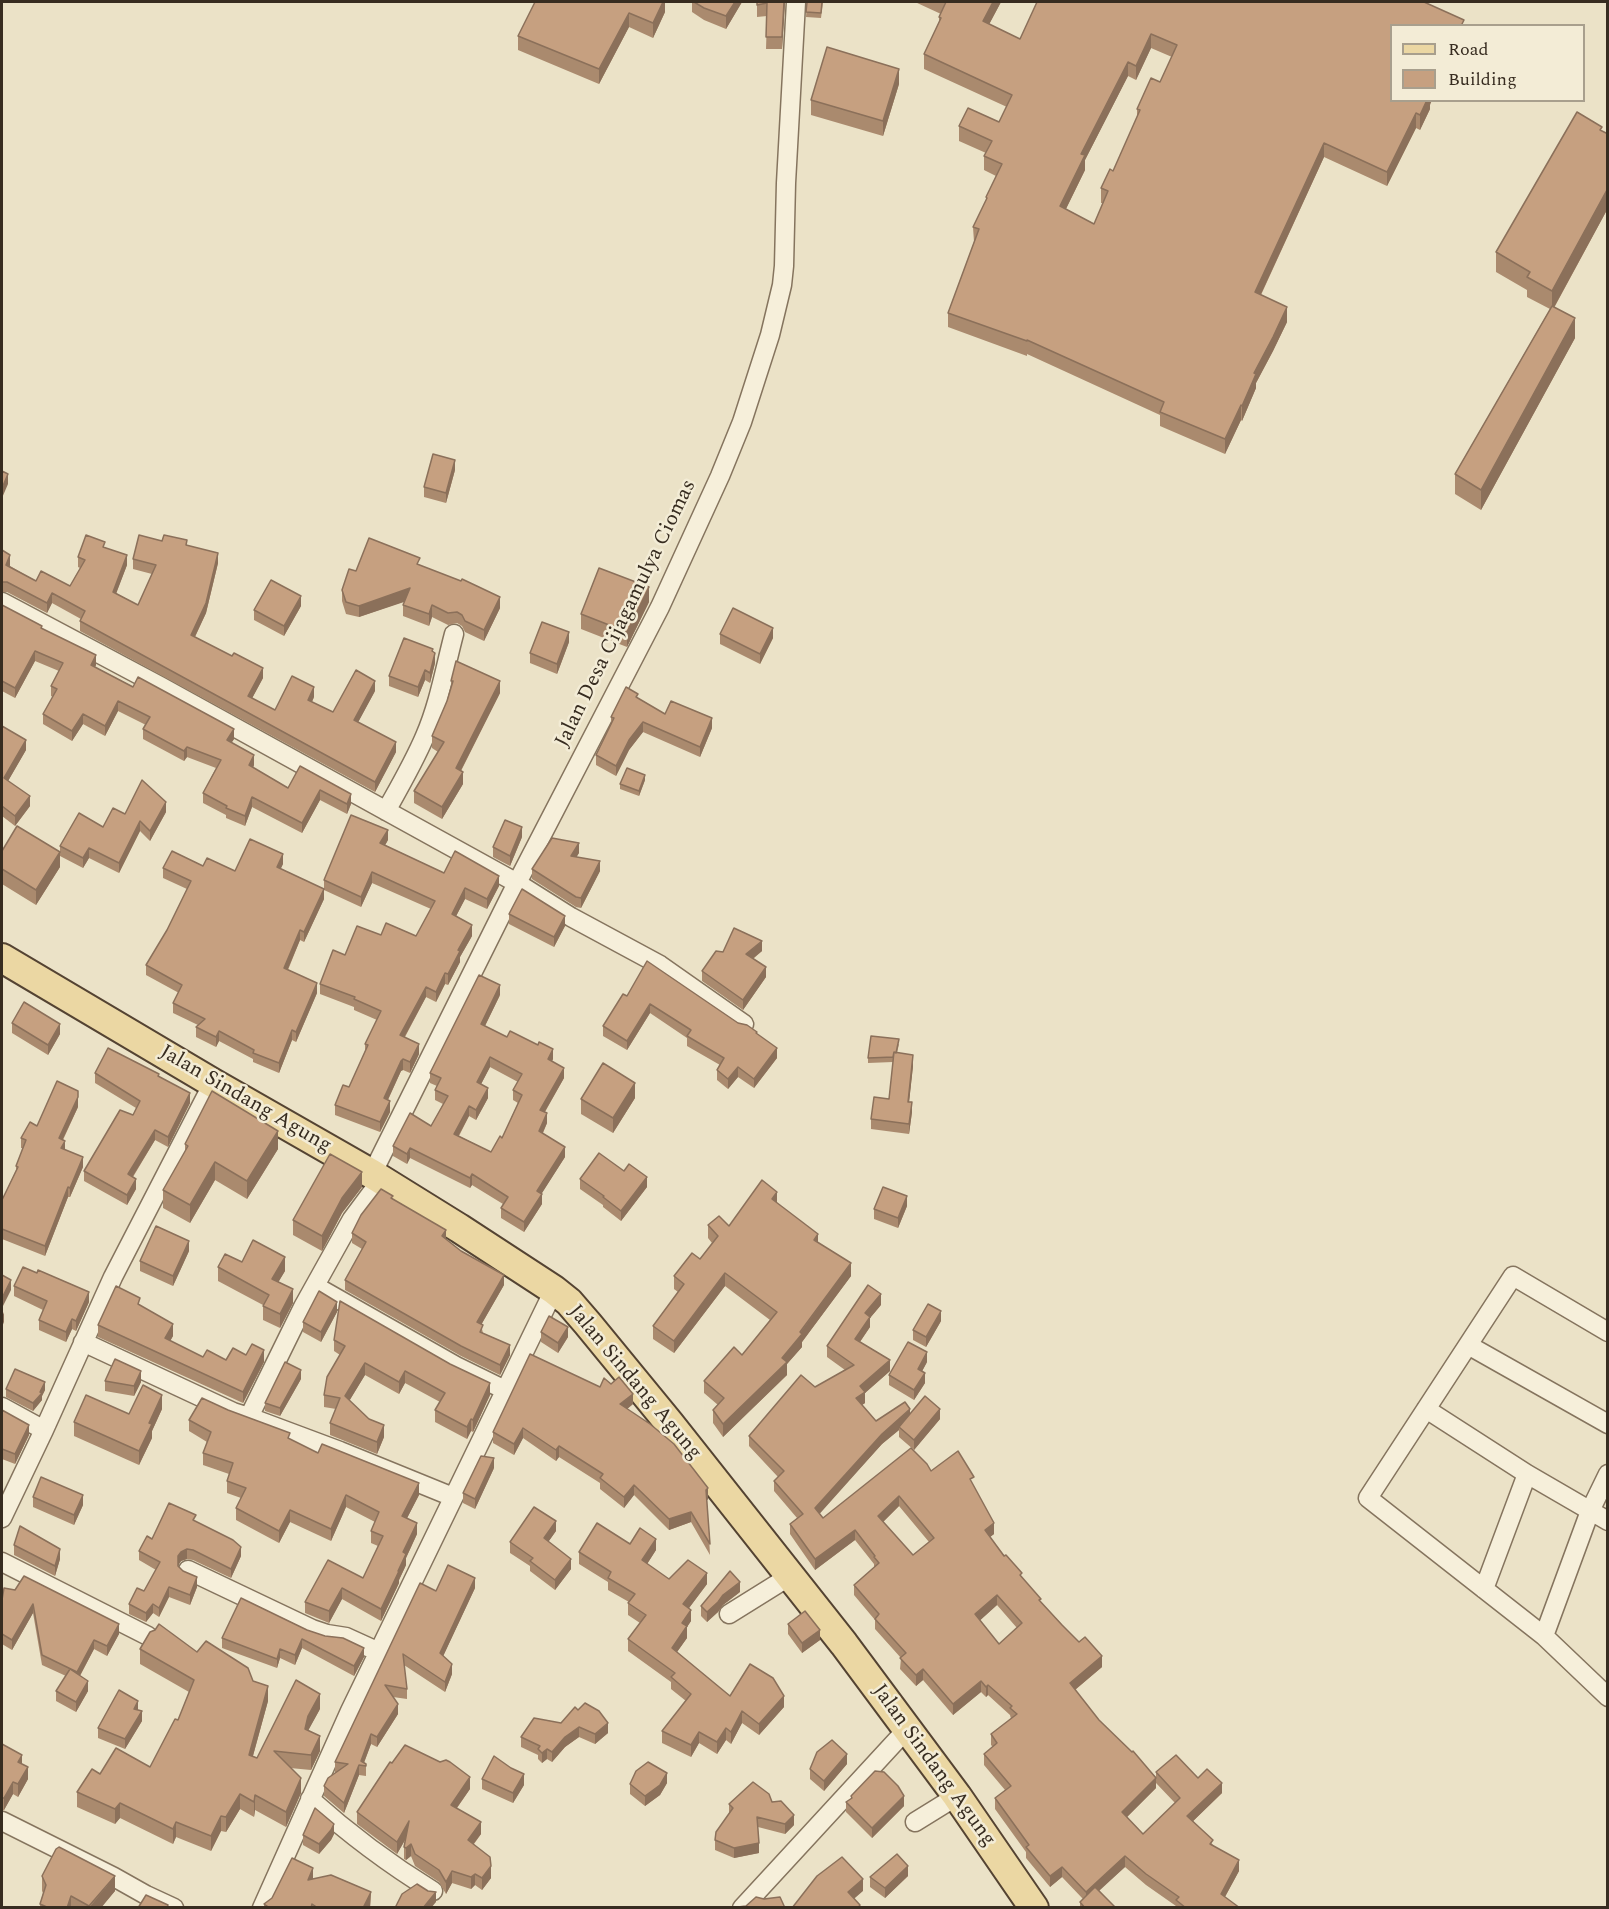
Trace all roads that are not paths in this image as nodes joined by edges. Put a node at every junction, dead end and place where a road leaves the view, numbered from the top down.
1 (796, 2) edge
2 (2, 602) edge
3 (454, 634) dead end
4 (386, 810) junction
5 (517, 883) junction
6 (2, 958) edge
7 (744, 1024) edge
8 (213, 1083) junction
9 (376, 1177) junction
10 (315, 1286) junction
11 (554, 1290) junction
12 (1608, 1332) edge
13 (83, 1342) junction
14 (1468, 1345) junction
15 (505, 1390) junction
16 (2, 1407) edge
17 (1426, 1409) junction
18 (249, 1417) junction
19 (1608, 1424) edge
20 (44, 1430) junction
21 (1527, 1474) junction
22 (1608, 1474) edge
23 (453, 1497) junction
24 (1590, 1511) junction
25 (2, 1518) edge
26 (1608, 1521) edge
27 (2, 1562) edge
28 (188, 1570) edge
29 (790, 1575) junction
30 (1484, 1589) junction
31 (729, 1614) dead end
32 (148, 1636) edge
33 (1544, 1636) junction
34 (379, 1652) junction
35 (1605, 1688) edge
36 (907, 1729) junction
37 (957, 1796) junction
38 (310, 1799) junction
39 (2, 1821) edge
40 (915, 1822) dead end
41 (433, 1892) edge
42 (174, 1908) edge
43 (262, 1908) edge
44 (742, 1908) edge
45 (1034, 1908) edge

1 - 5 street, Jalan Desa Cijagamulya Ciomas
2 - 4 street
3 - 4 street
4 - 5 street
5 - 7 street
5 - 9 street, Jalan Desa Cijagamulya Ciomas
6 - 8 main road, Jalan Sindang Agung
8 - 9 main road, Jalan Sindang Agung
8 - 13 street
9 - 10 street, Jalan Desa Cijagamulya Ciomas
9 - 11 main road, Jalan Sindang Agung
10 - 15 street
10 - 18 street, Jalan Desa Cijagamulya Ciomas
11 - 15 street
11 - 29 main road, Jalan Sindang Agung
12 - 14 street
13 - 18 street
13 - 20 street
14 - 17 street
14 - 19 street
15 - 23 street
16 - 20 street
17 - 21 street
17 - 30 street
18 - 23 street
20 - 25 street
21 - 24 street
21 - 30 street
22 - 24 street
23 - 34 street
24 - 26 street
24 - 33 street
27 - 32 street
28 - 34 street
29 - 31 street
29 - 36 main road, Jalan Sindang Agung
30 - 33 street
33 - 35 street
34 - 38 street
36 - 37 main road, Jalan Sindang Agung
36 - 44 street
37 - 40 street
37 - 45 main road, Jalan Sindang Agung
38 - 41 street
38 - 43 street
39 - 42 street

